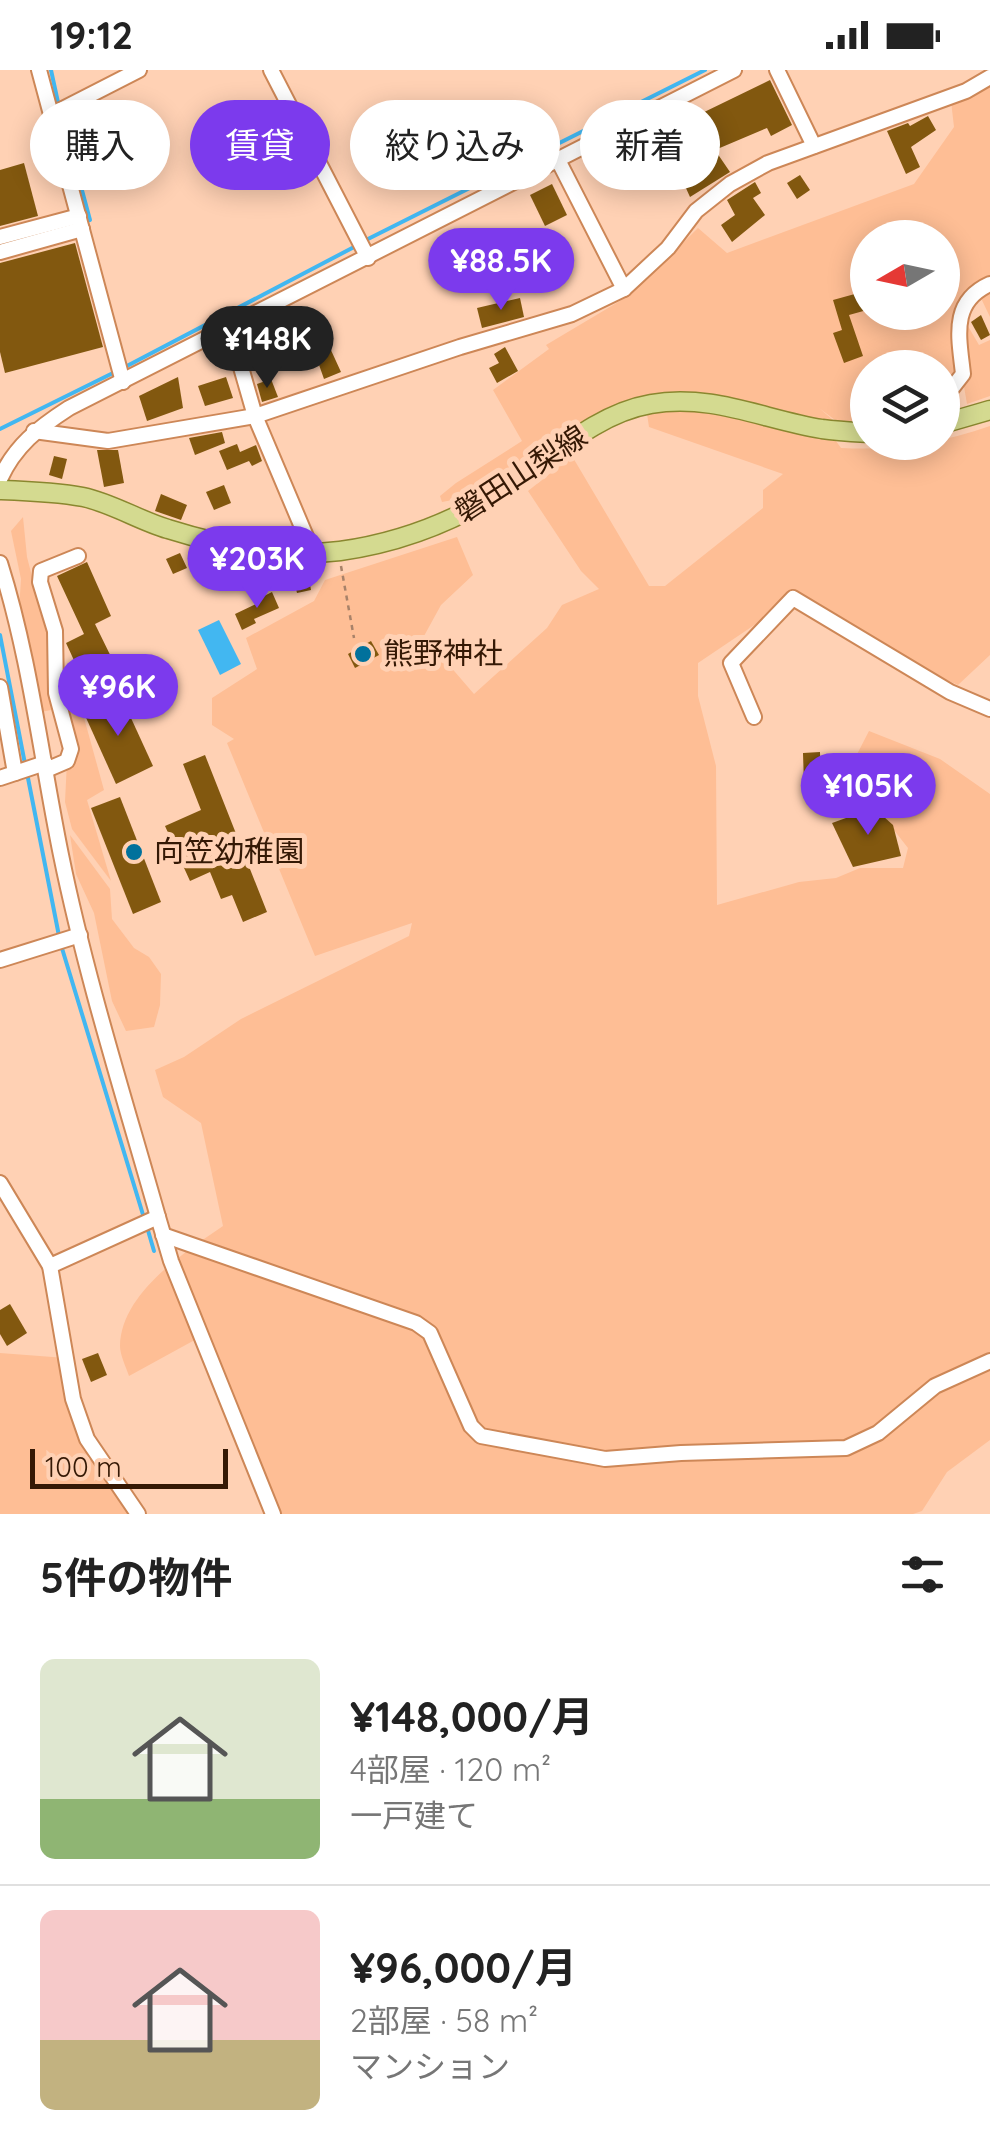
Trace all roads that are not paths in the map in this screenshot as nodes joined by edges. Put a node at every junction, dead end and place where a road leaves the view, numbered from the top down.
1 (39, 70) edge
2 (139, 70) edge
3 (271, 70) edge
4 (734, 70) edge
5 (777, 70) edge
6 (990, 77) edge
7 (47, 100) edge
8 (80, 100) edge
9 (814, 146) junction
10 (560, 159) edge
11 (560, 164) edge
12 (71, 190) edge
13 (500, 190) edge
14 (80, 222) junction
15 (0, 237) edge
16 (0, 252) edge
17 (368, 258) junction
18 (990, 284) edge
19 (624, 289) junction
20 (230, 329) junction
21 (960, 378) edge
22 (123, 382) junction
23 (990, 410) edge
24 (255, 416) junction
25 (960, 419) edge
26 (34, 431) junction
27 (850, 431) edge
28 (0, 480) edge
29 (0, 490) edge
30 (314, 552) junction
31 (78, 556) dead end
32 (0, 563) edge
33 (0, 686) edge
34 (990, 709) edge
35 (754, 717) dead end
36 (45, 767) junction
37 (7, 776) edge
38 (80, 935) junction
39 (0, 960) edge
40 (0, 1183) edge
41 (158, 1217) junction
42 (163, 1235) junction
43 (50, 1266) junction
44 (990, 1361) edge
45 (138, 1514) edge
46 (274, 1514) edge

1 - 7 street
2 - 8 street
3 - 17 street
4 - 10 street
5 - 9 street
6 - 9 street
9 - 19 street
11 - 19 street
12 - 14 street
13 - 17 street
14 - 15 street
14 - 16 street
14 - 22 street
17 - 20 street
18 - 21 street
19 - 24 street
20 - 22 street
20 - 24 street
22 - 26 street
23 - 25 main road
24 - 26 street
24 - 30 street
26 - 28 street
27 - 30 main road, 磐田山梨線
29 - 30 main road, 磐田山梨線
31 - 36 street
32 - 36 street
33 - 37 street
34 - 35 street
36 - 37 street
36 - 38 street
38 - 39 street
38 - 41 street
40 - 43 street
41 - 42 street
41 - 43 street
42 - 44 street
42 - 46 street
43 - 45 street

